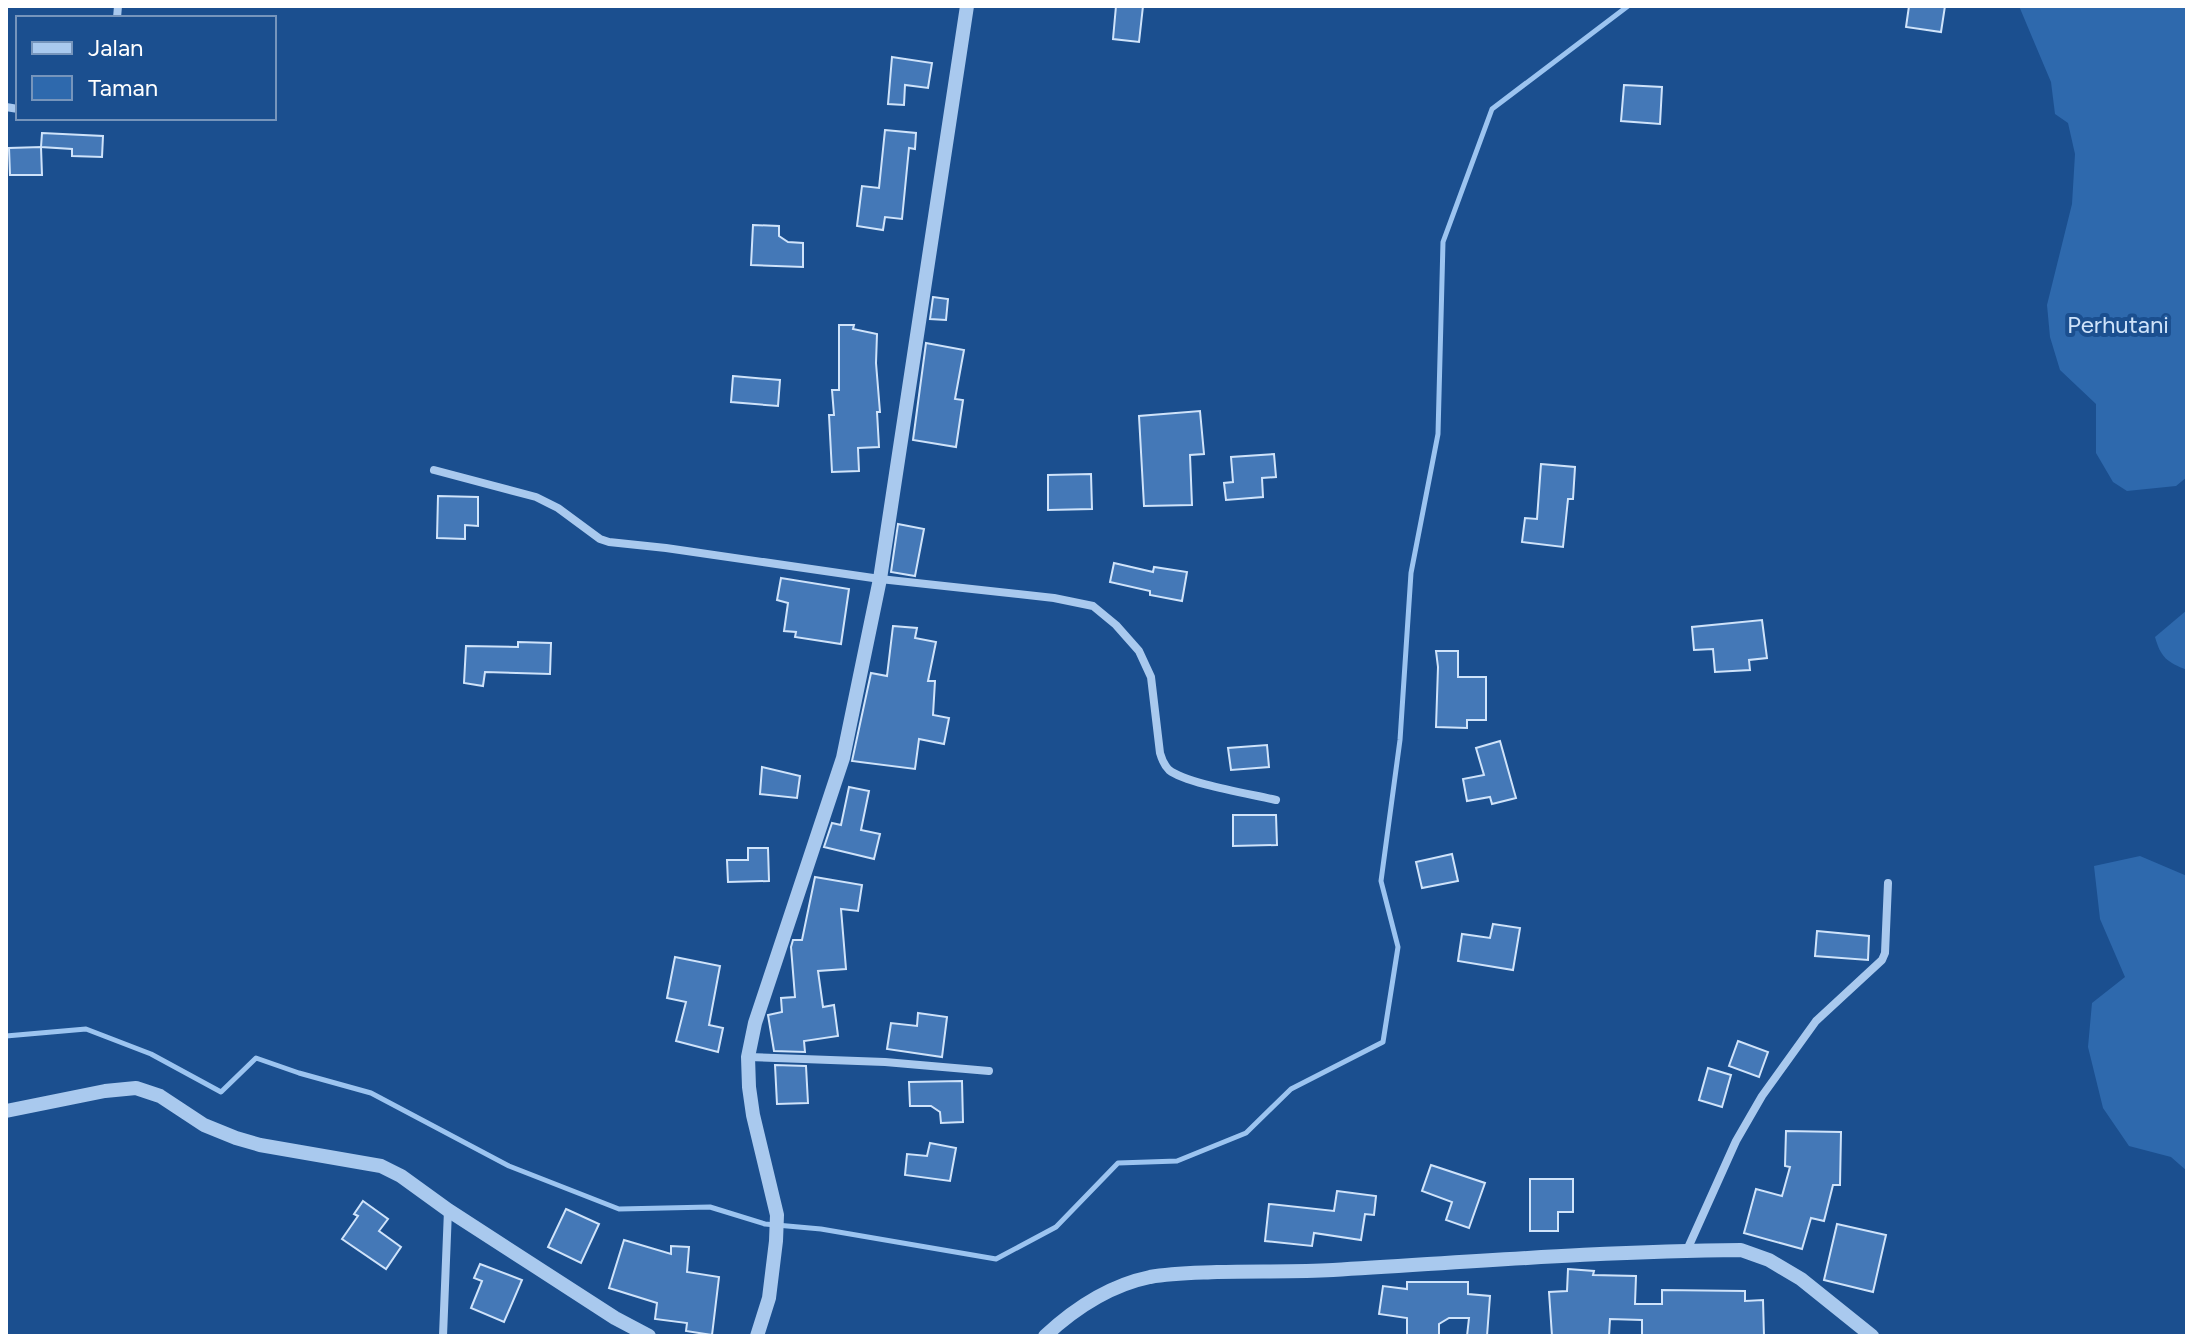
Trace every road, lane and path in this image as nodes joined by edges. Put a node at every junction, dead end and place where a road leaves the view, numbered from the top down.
1 (967, 6) edge
2 (434, 470) dead end
3 (880, 579) junction
4 (1276, 800) dead end
5 (1888, 883) dead end
6 (748, 1057) junction
7 (989, 1071) dead end
8 (6, 1111) edge
9 (448, 1210) junction
10 (1687, 1250) junction
11 (443, 1336) edge
12 (649, 1336) edge
13 (757, 1336) edge
14 (1045, 1336) edge
15 (1872, 1336) edge

1 - 3 street
2 - 3 street
3 - 4 street
3 - 6 street
5 - 10 street
6 - 7 street
6 - 13 street
8 - 9 street
9 - 11 street
9 - 12 street
10 - 14 street
10 - 15 street

